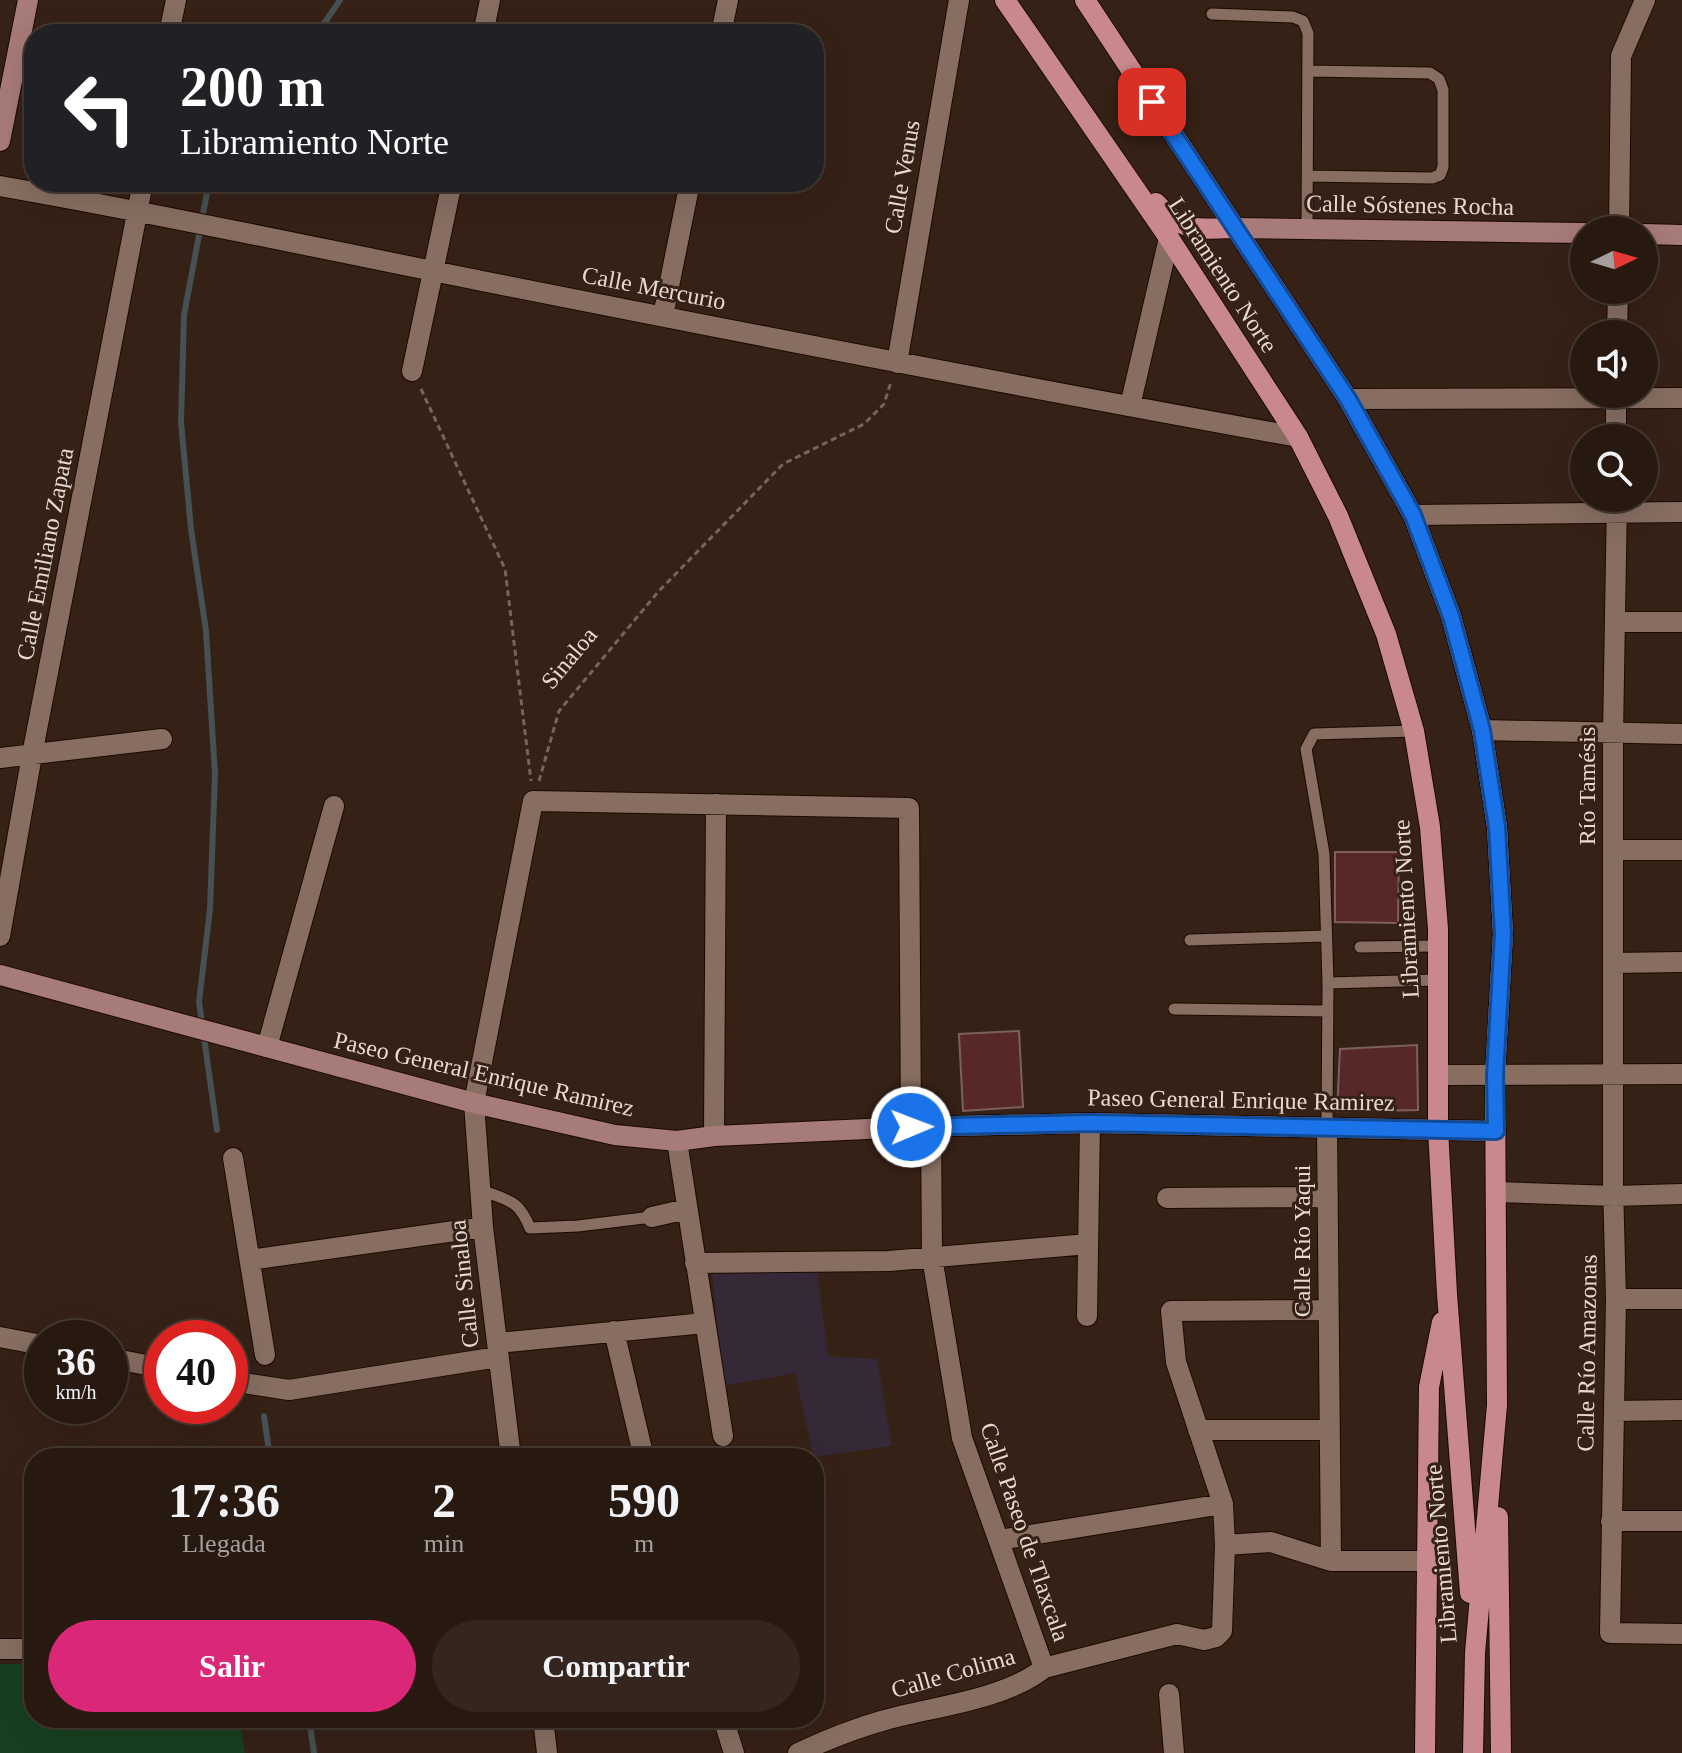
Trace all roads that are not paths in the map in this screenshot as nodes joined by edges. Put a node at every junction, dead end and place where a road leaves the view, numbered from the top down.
1 (28, 0) edge
2 (176, 0) edge
3 (490, 0) edge
4 (728, 0) edge
5 (959, 0) edge
6 (1005, 0) edge
7 (1085, 0) edge
8 (1645, 0) edge
9 (1212, 14) dead end
10 (171, 24) edge
11 (485, 24) edge
12 (723, 24) edge
13 (1308, 71) junction
14 (1085, 116) junction
15 (0, 141) edge
16 (1307, 176) junction
17 (0, 186) edge
18 (24, 190) edge
19 (34, 192) edge
20 (141, 192) edge
21 (450, 192) edge
22 (688, 192) edge
23 (138, 210) junction
24 (1619, 216) edge
25 (1235, 228) junction
26 (1307, 229) junction
27 (1570, 233) edge
28 (1658, 234) edge
29 (1682, 235) edge
30 (1169, 238) junction
31 (433, 271) junction
32 (663, 316) junction
33 (897, 363) junction
34 (412, 371) road end
35 (1570, 397) edge
36 (1658, 397) edge
37 (1682, 398) edge
38 (1348, 399) junction
39 (1130, 406) junction
40 (1298, 437) junction
41 (1570, 507) edge
42 (1658, 509) edge
43 (1618, 512) edge
44 (1682, 512) edge
45 (1413, 515) junction
46 (1616, 622) junction
47 (1682, 622) edge
48 (1482, 730) junction
49 (1414, 731) junction
50 (1682, 734) edge
51 (1613, 735) junction
52 (162, 739) dead end
53 (32, 755) junction
54 (0, 758) edge
55 (716, 804) junction
56 (334, 806) dead end
57 (1613, 850) junction
58 (1682, 850) edge
59 (0, 936) edge
60 (1326, 936) junction
61 (1190, 940) dead end
62 (1438, 946) junction
63 (1360, 947) dead end
64 (1682, 962) edge
65 (1613, 963) junction
66 (0, 975) edge
67 (1437, 980) junction
68 (1328, 983) junction
69 (1174, 1009) dead end
70 (1328, 1011) junction
71 (267, 1047) junction
72 (1614, 1073) junction
73 (1682, 1074) edge
74 (1439, 1075) junction
75 (1495, 1075) junction
76 (474, 1103) junction
77 (1090, 1123) junction
78 (921, 1127) junction
79 (1327, 1127) junction
80 (1438, 1129) junction
81 (1496, 1131) junction
82 (714, 1136) junction
83 (677, 1141) junction
84 (233, 1158) dead end
85 (481, 1190) junction
86 (1496, 1192) junction
87 (1682, 1194) edge
88 (1614, 1196) junction
89 (1328, 1197) junction
90 (1167, 1198) dead end
91 (687, 1209) junction
92 (652, 1217) joint
93 (483, 1227) junction
94 (1088, 1244) junction
95 (932, 1257) junction
96 (250, 1260) junction
97 (695, 1263) junction
98 (1447, 1294) junction
99 (1616, 1299) junction
100 (1682, 1299) edge
101 (1328, 1310) junction
102 (1087, 1316) dead end
103 (705, 1323) junction
104 (614, 1331) junction
105 (0, 1337) edge
106 (24, 1342) edge
107 (498, 1350) junction
108 (265, 1355) dead end
109 (248, 1384) edge
110 (1497, 1405) junction
111 (1682, 1410) edge
112 (1614, 1411) junction
113 (1198, 1430) junction
114 (1329, 1430) junction
115 (723, 1436) dead end
116 (510, 1448) edge
117 (642, 1448) edge
118 (1223, 1504) junction
119 (1611, 1521) junction
120 (1682, 1521) edge
121 (999, 1540) junction
122 (1225, 1545) junction
123 (1331, 1561) junction
124 (1428, 1561) junction
125 (1682, 1634) edge
126 (0, 1649) edge
127 (24, 1649) edge
128 (1475, 1653) junction
129 (1044, 1668) junction
130 (1169, 1694) dead end
131 (544, 1728) edge
132 (726, 1728) edge
133 (810, 1750) edge
134 (547, 1753) edge
135 (734, 1753) edge
136 (1174, 1753) edge
137 (1425, 1753) edge
138 (1473, 1753) edge
139 (1501, 1753) edge

1 - 15 street
2 - 10 street
3 - 11 street
4 - 12 street
5 - 33 street, Calle Venus
6 - 14 main road, Libramiento Norte
7 - 25 main road, Libramiento Norte
8 - 24 street
9 - 13 lane
13 - 16 lane
13 - 16 lane
14 - 25 main road
14 - 30 main road, Libramiento Norte
16 - 26 lane
17 - 18 street, Calle Mercurio
19 - 23 street, Calle Mercurio
20 - 23 street, Calle Emiliano Zapata
21 - 31 street
22 - 32 street
23 - 31 street, Calle Mercurio
23 - 53 street, Calle Emiliano Zapata
25 - 26 street, Calle Sóstenes Rocha
25 - 38 main road, Libramiento Norte
26 - 27 street, Calle Sóstenes Rocha
28 - 29 street
30 - 39 street
30 - 40 main road, Libramiento Norte
31 - 32 street, Calle Mercurio
31 - 34 street
32 - 33 street, Calle Mercurio
33 - 39 street, Calle Mercurio
35 - 38 street
36 - 37 street
38 - 45 main road, Libramiento Norte
39 - 40 street, Calle Mercurio
40 - 49 main road, Libramiento Norte
41 - 45 street
42 - 44 street
43 - 46 street, Río Tamésis
45 - 48 main road, Libramiento Norte
46 - 47 street
46 - 51 street, Río Tamésis
48 - 51 street
48 - 75 main road, Libramiento Norte
49 - 60 lane, Calle Río Yaqui
49 - 62 main road, Libramiento Norte
50 - 51 street
51 - 57 street, Río Tamésis
52 - 53 street
53 - 54 street
53 - 59 street, Calle Emiliano Zapata
55 - 76 street
55 - 78 street, Calle Paseo de Tlaxcala
55 - 82 street
56 - 71 street
57 - 58 street
57 - 65 street, Río Tamésis
60 - 61 lane
60 - 68 lane, Calle Río Yaqui
62 - 63 lane
62 - 67 main road, Libramiento Norte
64 - 65 street
65 - 72 street, Río Tamésis
66 - 71 street, Paseo General Enrique Ramirez
67 - 68 lane
67 - 74 main road, Libramiento Norte
68 - 70 lane, Calle Río Yaqui
69 - 70 lane
70 - 79 lane, Calle Río Yaqui
71 - 76 street, Paseo General Enrique Ramirez
72 - 73 street
72 - 75 street
72 - 88 street, Calle Río Amazonas
74 - 75 street
74 - 80 main road, Libramiento Norte
75 - 81 main road, Libramiento Norte
76 - 83 street, Paseo General Enrique Ramirez
76 - 85 street, Calle Sinaloa
77 - 78 street, Paseo General Enrique Ramirez
77 - 79 street, Paseo General Enrique Ramirez
77 - 94 street
78 - 82 street, Paseo General Enrique Ramirez
78 - 95 street, Calle Paseo de Tlaxcala
79 - 80 street, Paseo General Enrique Ramirez
79 - 89 street, Calle Río Yaqui
80 - 81 street, Paseo General Enrique Ramirez
80 - 98 main road, Libramiento Norte
81 - 86 main road, Libramiento Norte
82 - 83 street, Paseo General Enrique Ramirez
83 - 91 street
84 - 96 street
85 - 92 lane
85 - 93 street, Calle Sinaloa
86 - 88 street
86 - 110 main road, Libramiento Norte
87 - 88 street
88 - 99 street, Calle Río Amazonas
89 - 90 street
89 - 101 street, Calle Río Yaqui
91 - 92 street
91 - 97 street
93 - 96 street
93 - 107 street, Calle Sinaloa
94 - 95 street
94 - 102 street
95 - 97 street
95 - 121 street, Calle Paseo de Tlaxcala
96 - 108 street
97 - 103 street
98 - 124 main road
98 - 128 main road, Libramiento Norte
99 - 100 street
99 - 112 street, Calle Río Amazonas
101 - 113 street
101 - 114 street, Calle Río Yaqui
103 - 104 street
103 - 115 street
104 - 107 street
104 - 117 street
105 - 106 street
107 - 109 street
107 - 116 street, Calle Sinaloa
110 - 128 main road, Libramiento Norte
110 - 139 main road
111 - 112 street
112 - 119 street, Calle Río Amazonas
113 - 114 street
113 - 118 street
114 - 123 street, Calle Río Yaqui
118 - 121 street
118 - 122 street
119 - 120 street
119 - 125 street, Calle Río Amazonas
121 - 129 street, Calle Paseo de Tlaxcala
122 - 123 street
122 - 129 street, Calle Colima
123 - 124 street
124 - 137 main road
126 - 127 street
128 - 138 main road
129 - 133 street, Calle Colima
130 - 136 street
131 - 134 street
132 - 135 street

